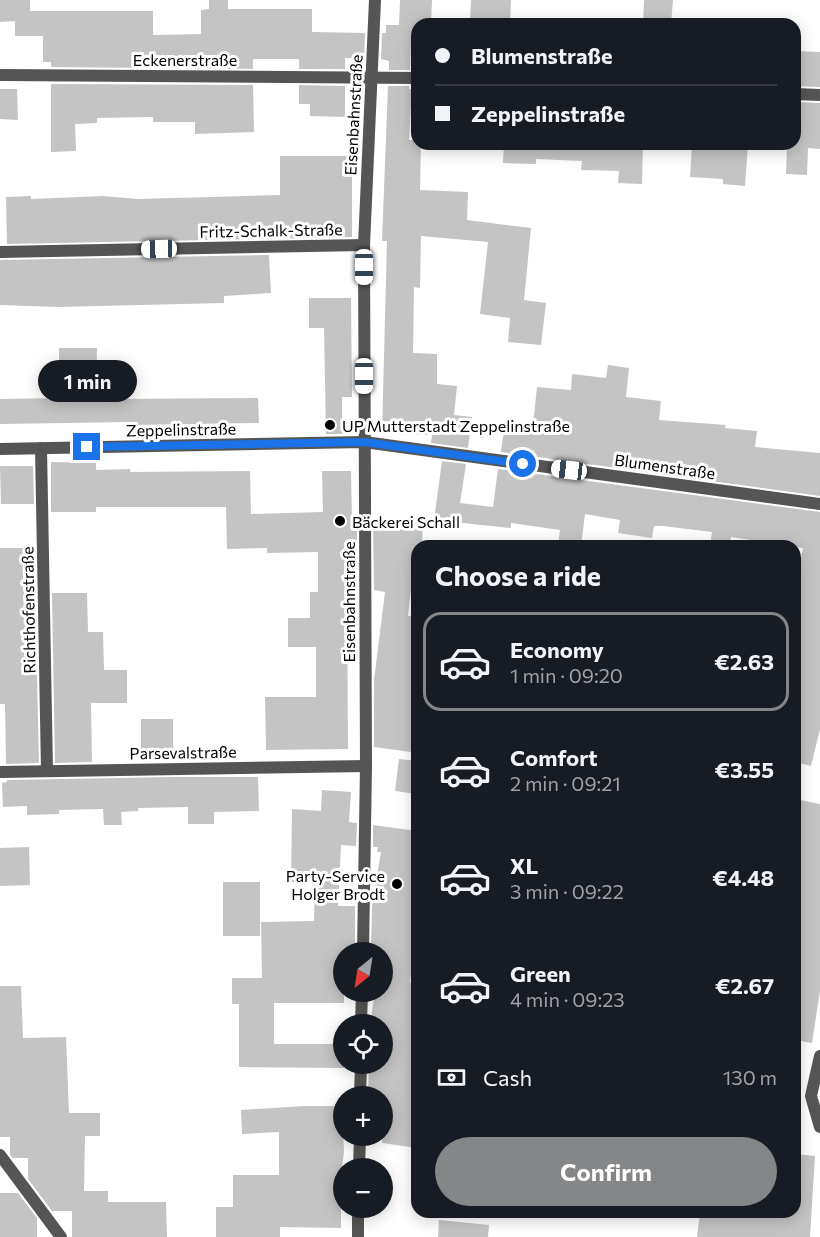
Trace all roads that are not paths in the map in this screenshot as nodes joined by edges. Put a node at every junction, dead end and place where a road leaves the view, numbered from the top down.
1 (375, 0) edge
2 (0, 75) edge
3 (371, 76) junction
4 (411, 78) edge
5 (801, 94) edge
6 (820, 95) edge
7 (364, 245) junction
8 (0, 252) edge
9 (364, 442) junction
10 (41, 448) junction
11 (0, 449) edge
12 (820, 504) edge
13 (366, 766) junction
14 (47, 771) junction
15 (0, 772) edge
16 (363, 942) edge
17 (820, 1056) edge
18 (820, 1128) edge
19 (0, 1155) edge
20 (358, 1218) edge
21 (61, 1237) edge
22 (358, 1237) edge

1 - 3 street, Eisenbahnstraße
2 - 3 street, Eckenerstraße
3 - 4 street, Eckenerstraße
3 - 7 street, Eisenbahnstraße
5 - 6 street
7 - 8 street, Fritz-Schalk-Straße
7 - 9 street, Eisenbahnstraße
9 - 10 street, Zeppelinstraße
9 - 12 street, Blumenstraße
9 - 13 street, Eisenbahnstraße
10 - 11 street, Zeppelinstraße
10 - 14 street, Richthofenstraße
13 - 14 street, Parsevalstraße
13 - 16 street, Eisenbahnstraße
14 - 15 street, Parsevalstraße
17 - 18 street
19 - 21 street
20 - 22 street

